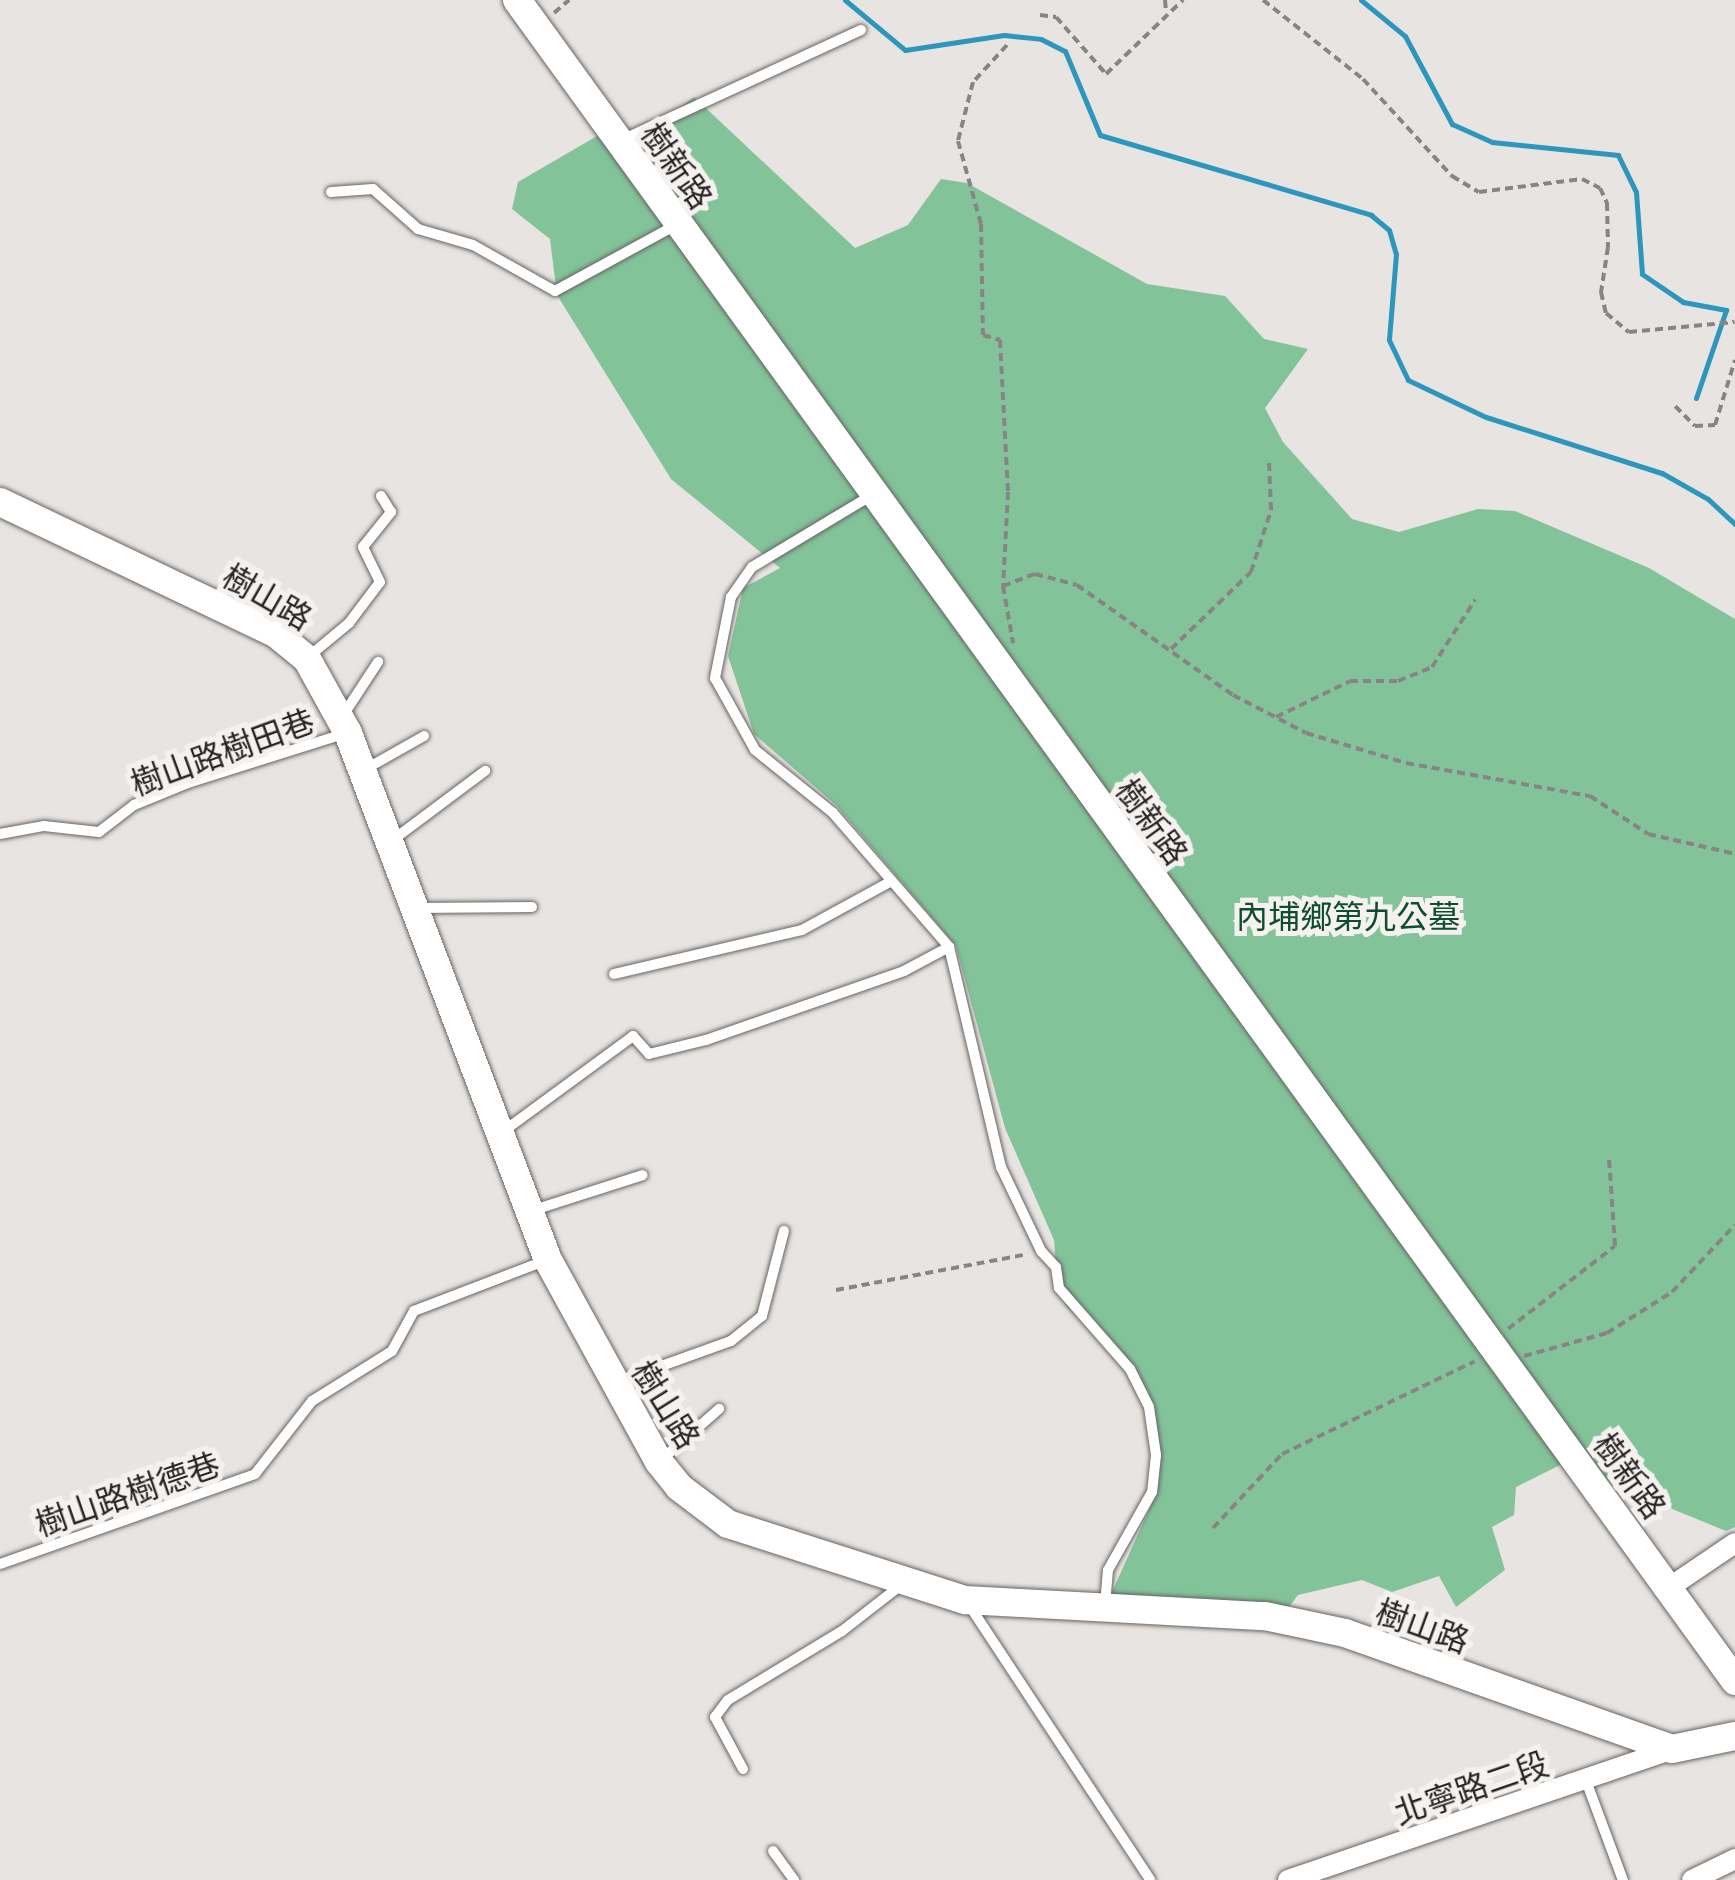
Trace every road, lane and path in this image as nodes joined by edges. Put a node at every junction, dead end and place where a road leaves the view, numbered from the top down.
1 (517, 0) edge
2 (1165, 0) edge
3 (1183, 0) edge
4 (1264, 0) edge
5 (1166, 12) junction
6 (1040, 14) dead end
7 (861, 30) dead end
8 (1007, 46) dead end
9 (618, 142) junction
10 (331, 192) dead end
11 (677, 225) junction
12 (1735, 322) edge
13 (1735, 360) edge
14 (1675, 406) dead end
15 (1269, 461) dead end
16 (873, 494) junction
17 (381, 496) dead end
18 (0, 502) edge
19 (1003, 586) junction
20 (1475, 600) dead end
21 (1172, 649) junction
22 (1015, 655) dead end
23 (307, 659) junction
24 (378, 662) dead end
25 (1276, 717) junction
26 (345, 726) junction
27 (424, 736) dead end
28 (362, 771) junction
29 (485, 771) dead end
30 (0, 834) edge
31 (389, 842) junction
32 (1735, 854) edge
33 (888, 884) junction
34 (532, 906) dead end
35 (414, 908) junction
36 (949, 947) junction
37 (614, 974) dead end
38 (500, 1134) junction
39 (1609, 1157) dead end
40 (642, 1175) dead end
41 (532, 1210) junction
42 (1735, 1226) edge
43 (784, 1232) dead end
44 (1041, 1250) junction
45 (548, 1260) junction
46 (836, 1290) dead end
47 (1500, 1352) junction
48 (612, 1384) junction
49 (719, 1408) dead end
50 (659, 1462) junction
51 (1212, 1528) dead end
52 (1735, 1543) edge
53 (0, 1564) edge
54 (907, 1581) junction
55 (1670, 1587) junction
56 (965, 1600) junction
57 (1105, 1610) junction
58 (1735, 1681) edge
59 (1735, 1736) edge
60 (1672, 1749) junction
61 (743, 1768) dead end
62 (1585, 1778) junction
63 (773, 1852) dead end
64 (1735, 1859) edge
65 (794, 1880) edge
66 (1150, 1880) edge
67 (1288, 1880) edge
68 (1623, 1880) edge
69 (1692, 1880) edge

1 - 9 street, 樹新路
2 - 5 path
3 - 5 path
4 - 12 path
5 - 6 path
7 - 9 lane
8 - 19 path
9 - 11 street, 樹新路
10 - 11 lane
11 - 16 street, 樹新路
13 - 14 path
15 - 21 path
16 - 33 lane
16 - 47 street, 樹新路
17 - 23 lane
18 - 23 street, 樹山路
19 - 21 path
19 - 22 path
20 - 25 path
21 - 25 path
23 - 26 street, 樹山路
24 - 26 lane
25 - 32 path
26 - 28 street, 樹山路
26 - 30 lane, 樹山路樹田巷
27 - 28 lane
28 - 31 street, 樹山路
29 - 31 lane
31 - 35 street, 樹山路
33 - 36 lane
33 - 37 lane
34 - 35 lane
35 - 38 street, 樹山路
36 - 38 lane
36 - 44 lane
38 - 41 street, 樹山路
39 - 47 path
40 - 41 lane
41 - 45 street, 樹山路
42 - 47 path
43 - 48 lane
44 - 46 path
44 - 57 lane
45 - 48 street, 樹山路
45 - 53 lane, 樹山路樹德巷
47 - 51 path
47 - 55 street, 樹新路
48 - 50 street, 樹山路
49 - 50 lane
50 - 54 street, 樹山路
52 - 55 street
54 - 56 street, 樹山路
54 - 61 lane
55 - 58 street, 樹新路
56 - 57 street, 樹山路
56 - 66 lane
57 - 60 street, 樹山路
59 - 60 street
60 - 62 street, 北寧路二段
62 - 67 street, 北寧路二段
62 - 68 lane
63 - 65 lane
64 - 69 street

